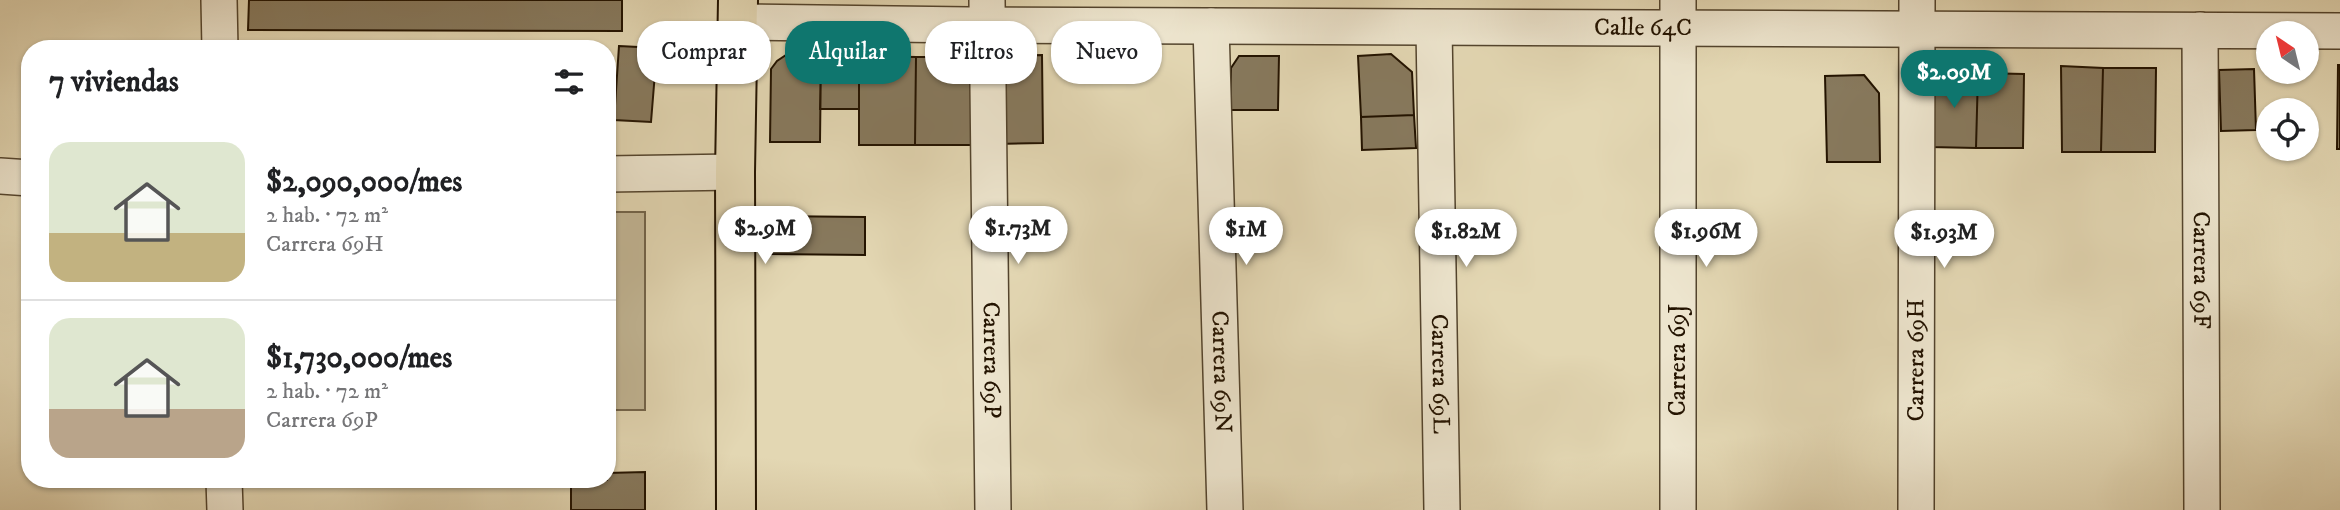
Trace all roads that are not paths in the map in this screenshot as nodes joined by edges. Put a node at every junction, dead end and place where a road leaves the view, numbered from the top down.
1 (219, 0) edge
2 (737, 11) edge
3 (987, 12) edge
4 (1678, 15) edge
5 (1917, 15) edge
6 (1211, 26) junction
7 (1434, 28) junction
8 (2200, 30) junction
9 (2340, 31) edge
10 (220, 40) edge
11 (735, 172) junction
12 (616, 174) edge
13 (0, 177) edge
14 (21, 178) edge
15 (224, 488) edge
16 (225, 510) edge
17 (736, 510) edge
18 (993, 510) edge
19 (1225, 510) edge
20 (1443, 510) edge
21 (1678, 510) edge
22 (1916, 510) edge
23 (2202, 510) edge

1 - 10 street
2 - 3 street, Calle 64C
2 - 11 main road
3 - 6 street, Calle 64C
3 - 18 street, Carrera 69P
4 - 5 street, Calle 64C
4 - 7 street, Calle 64C
4 - 21 street, Carrera 69J
5 - 8 street, Calle 64C
5 - 22 street, Carrera 69H
6 - 7 street, Calle 64C
6 - 19 street, Carrera 69N
7 - 20 street, Carrera 69L
8 - 9 street, Calle 64C
8 - 23 street, Carrera 69F
11 - 12 street
11 - 17 main road
13 - 14 street
15 - 16 street

